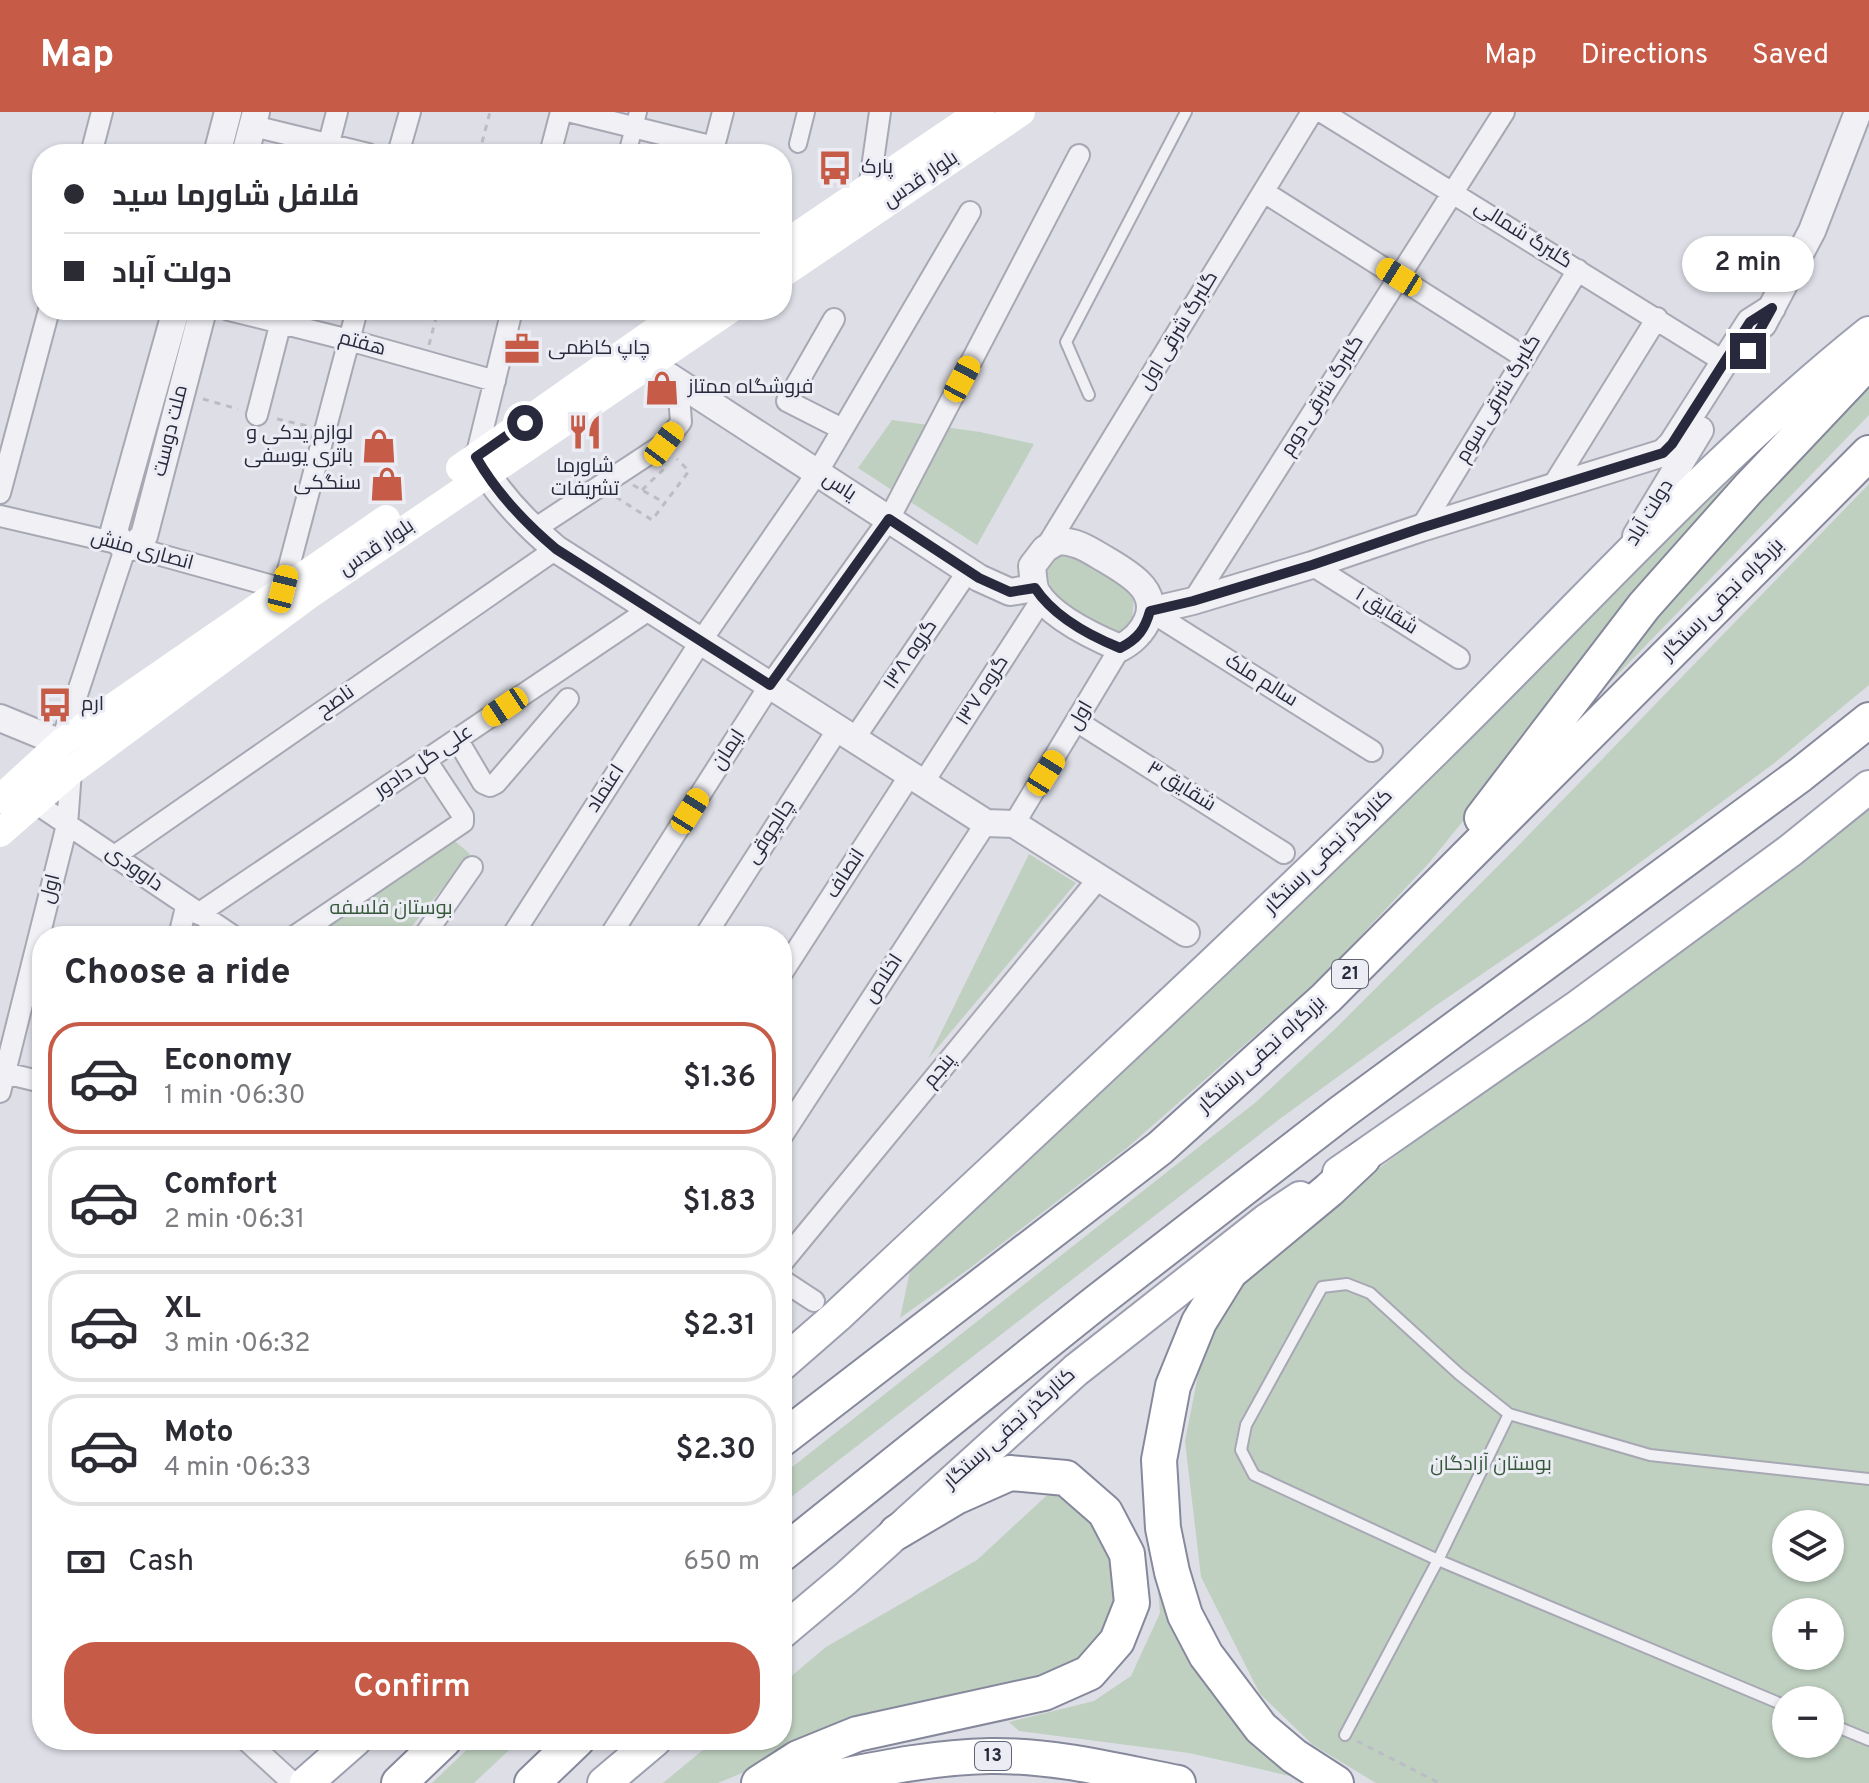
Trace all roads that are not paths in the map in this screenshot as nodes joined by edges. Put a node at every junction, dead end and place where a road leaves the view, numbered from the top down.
1 (102, 112) edge
2 (228, 112) edge
3 (337, 112) edge
4 (410, 112) edge
5 (561, 112) edge
6 (572, 112) edge
7 (723, 112) edge
8 (806, 112) edge
9 (880, 112) edge
10 (980, 112) edge
11 (1021, 112) edge
12 (1186, 112) edge
13 (1312, 112) edge
14 (1322, 112) edge
15 (1504, 112) edge
16 (1858, 112) edge
17 (254, 119) edge
18 (636, 120) edge
19 (94, 144) edge
20 (220, 144) edge
21 (248, 144) edge
22 (315, 144) edge
23 (328, 144) edge
24 (401, 144) edge
25 (553, 144) edge
26 (630, 144) edge
27 (698, 144) edge
28 (715, 144) edge
29 (798, 144) dead end
30 (874, 147) junction
31 (917, 155) junction
32 (1079, 155) dead end
33 (869, 189) junction
34 (1453, 191) junction
35 (1264, 192) junction
36 (970, 212) dead end
37 (792, 239) edge
38 (792, 267) edge
39 (1578, 270) junction
40 (1399, 277) junction
41 (1772, 308) junction
42 (1657, 318) junction
43 (834, 319) dead end
44 (46, 320) edge
45 (173, 320) edge
46 (200, 320) edge
47 (281, 320) edge
48 (293, 320) edge
49 (354, 320) edge
50 (510, 320) edge
51 (668, 320) edge
52 (714, 320) edge
53 (1869, 333) edge
54 (349, 340) junction
55 (1524, 357) junction
56 (1723, 361) junction
57 (1869, 361) edge
58 (650, 364) junction
59 (495, 381) junction
60 (678, 382) junction
61 (1089, 395) dead end
62 (257, 415) dead end
63 (842, 429) junction
64 (1869, 453) edge
65 (481, 466) junction
66 (817, 473) junction
67 (1552, 487) junction
68 (0, 493) edge
69 (0, 516) edge
70 (889, 519) junction
71 (1421, 528) junction
72 (533, 530) junction
73 (127, 546) junction
74 (556, 549) junction
75 (1045, 549) junction
76 (1312, 565) junction
77 (968, 571) junction
78 (1614, 571) junction
79 (283, 589) junction
80 (1038, 594) junction
81 (1193, 601) junction
82 (650, 609) junction
83 (1150, 611) junction
84 (701, 641) junction
85 (1120, 648) junction
86 (1459, 658) dead end
87 (770, 685) junction
88 (568, 699) dead end
89 (0, 718) edge
90 (1869, 720) edge
91 (1078, 722) junction
92 (846, 734) junction
93 (457, 739) junction
94 (61, 743) junction
95 (1372, 751) dead end
96 (426, 760) junction
97 (71, 771) junction
98 (917, 779) junction
99 (1869, 787) edge
100 (0, 799) edge
101 (34, 802) junction
102 (986, 823) junction
103 (1014, 824) junction
104 (67, 825) junction
105 (0, 833) edge
106 (1284, 853) dead end
107 (116, 855) junction
108 (472, 867) dead end
109 (1099, 878) junction
110 (1416, 908) junction
111 (192, 910) junction
112 (42, 926) edge
113 (184, 926) edge
114 (217, 926) edge
115 (310, 926) edge
116 (431, 926) edge
117 (518, 926) edge
118 (616, 926) edge
119 (712, 926) edge
120 (1186, 933) dead end
121 (792, 959) edge
122 (32, 966) edge
123 (32, 1082) edge
124 (3, 1083) edge
125 (792, 1121) edge
126 (1363, 1158) junction
127 (792, 1251) edge
128 (792, 1287) edge
129 (814, 1301) dead end
130 (792, 1355) edge
131 (1509, 1414) junction
132 (792, 1431) edge
133 (1869, 1479) edge
134 (897, 1532) junction
135 (792, 1546) edge
136 (1438, 1560) junction
137 (792, 1623) edge
138 (1772, 1700) edge
139 (1844, 1730) edge
140 (1345, 1735) road end
141 (1869, 1740) edge
142 (257, 1750) edge
143 (344, 1750) edge
144 (434, 1750) edge
145 (567, 1750) edge
146 (643, 1750) edge
147 (293, 1783) edge
148 (306, 1783) edge
149 (399, 1783) edge
150 (532, 1783) edge
151 (604, 1783) edge
152 (759, 1783) edge
153 (808, 1783) edge
154 (1178, 1783) edge
155 (1336, 1783) edge

1 - 19 street
2 - 20 street
3 - 23 street
4 - 24 street
5 - 25 street
6 - 18 street
7 - 28 street
8 - 29 street
9 - 30 street
10 - 31 main road, بلوار قدس
11 - 38 main road, بلوار قدس
12 - 61 lane
13 - 35 street, گلبرگ شرقی اول
14 - 34 street, گلبرگ شمالی
15 - 34 street, گلبرگ شرقی دوم
16 - 41 street, دولت آباد
17 - 21 street
17 - 22 street
18 - 26 street
18 - 27 street
30 - 31 street
30 - 33 street
31 - 33 main road, بلوار قدس
32 - 70 street, ایمان
33 - 37 main road, بلوار قدس
34 - 39 street, گلبرگ شمالی
34 - 40 street, گلبرگ شرقی دوم
35 - 40 street
35 - 75 street, گلبرگ شرقی اول
36 - 63 street
39 - 42 street, گلبرگ شمالی
39 - 55 street, گلبرگ شرقی سوم
40 - 55 street
40 - 81 street, گلبرگ شرقی دوم
41 - 56 street
41 - 78 street, دولت آباد
42 - 56 street, گلبرگ شمالی
42 - 67 street
43 - 63 street
44 - 68 street
45 - 73 street, ملت دوست
46 - 73 street, ملت دوست
47 - 62 street
48 - 54 street, هفتم
49 - 54 street
50 - 59 street
51 - 65 main road, بلوار قدس
52 - 58 main road, بلوار قدس
53 - 78 main road, کنارگذر نجفی رستگار
54 - 59 street, هفتم
54 - 79 street
55 - 71 street, گلبرگ شرقی سوم
56 - 67 street
57 - 110 highway
58 - 60 street, یاس
58 - 65 main road, بلوار قدس
59 - 65 street
60 - 66 street, یاس
60 - 72 street
63 - 66 street
64 - 110 highway, بزرگراه نجفی رستگار / 21
65 - 72 street
65 - 79 main road, بلوار قدس
65 - 97 main road, بلوار قدس
66 - 70 street, یاس
66 - 84 street
67 - 71 street
69 - 73 street, انصاری منش
70 - 77 street, یاس
70 - 87 street, ایمان
71 - 76 street
72 - 74 street
73 - 79 street, انصاری منش
73 - 94 street
74 - 82 street
74 - 107 street, ناصح
75 - 80 street
75 - 83 street
76 - 81 street
76 - 86 street, شقایق ۱
77 - 80 street, یاس
77 - 92 street, گروه ۱۳۸
78 - 130 main road, کنارگذر نجفی رستگار
79 - 94 main road, بلوار قدس
80 - 85 street
80 - 98 street, گروه ۱۳۷
81 - 83 street
82 - 84 street
82 - 93 street, علی گل دادور
83 - 85 street
83 - 95 street, سالم ملک
84 - 87 street
84 - 117 street, اعتماد
85 - 91 street, اول
87 - 92 street
87 - 118 street, ایمان
88 - 93 street
89 - 94 street
90 - 135 highway
91 - 103 street, اول
91 - 106 street, شقایق ۳
92 - 98 street
92 - 119 street, چالچوقی
93 - 96 street, علی گل دادور
94 - 97 street
94 - 100 main road, بلوار قدس
96 - 111 street, علی گل دادور
96 - 115 street
97 - 101 main road, بلوار قدس
97 - 104 street, اول
98 - 102 street
98 - 121 street, انصاف
99 - 126 main road, کنارگذر نجفی رستگار
101 - 104 street, داوودی
101 - 105 main road, بلوار قدس
102 - 103 street
102 - 125 street, اخلاص
103 - 109 street
104 - 107 street, داوودی
104 - 112 street, اول
107 - 111 street, داوودی
108 - 116 street
109 - 120 street
109 - 127 street, پنجم
110 - 132 highway, بزرگراه نجفی رستگار / 21
111 - 113 street
111 - 114 street, داوودی
122 - 124 street, اول
123 - 124 street
126 - 134 main road, کنارگذر نجفی رستگار
126 - 155 highway
128 - 129 street
131 - 133 lane
131 - 136 lane
131 - 136 lane
134 - 137 main road, کنارگذر نجفی رستگار
134 - 152 highway
136 - 138 lane
136 - 140 lane
139 - 141 lane
142 - 147 street
143 - 148 main road
144 - 149 highway
145 - 150 highway
146 - 151 main road
153 - 154 highway, 13

